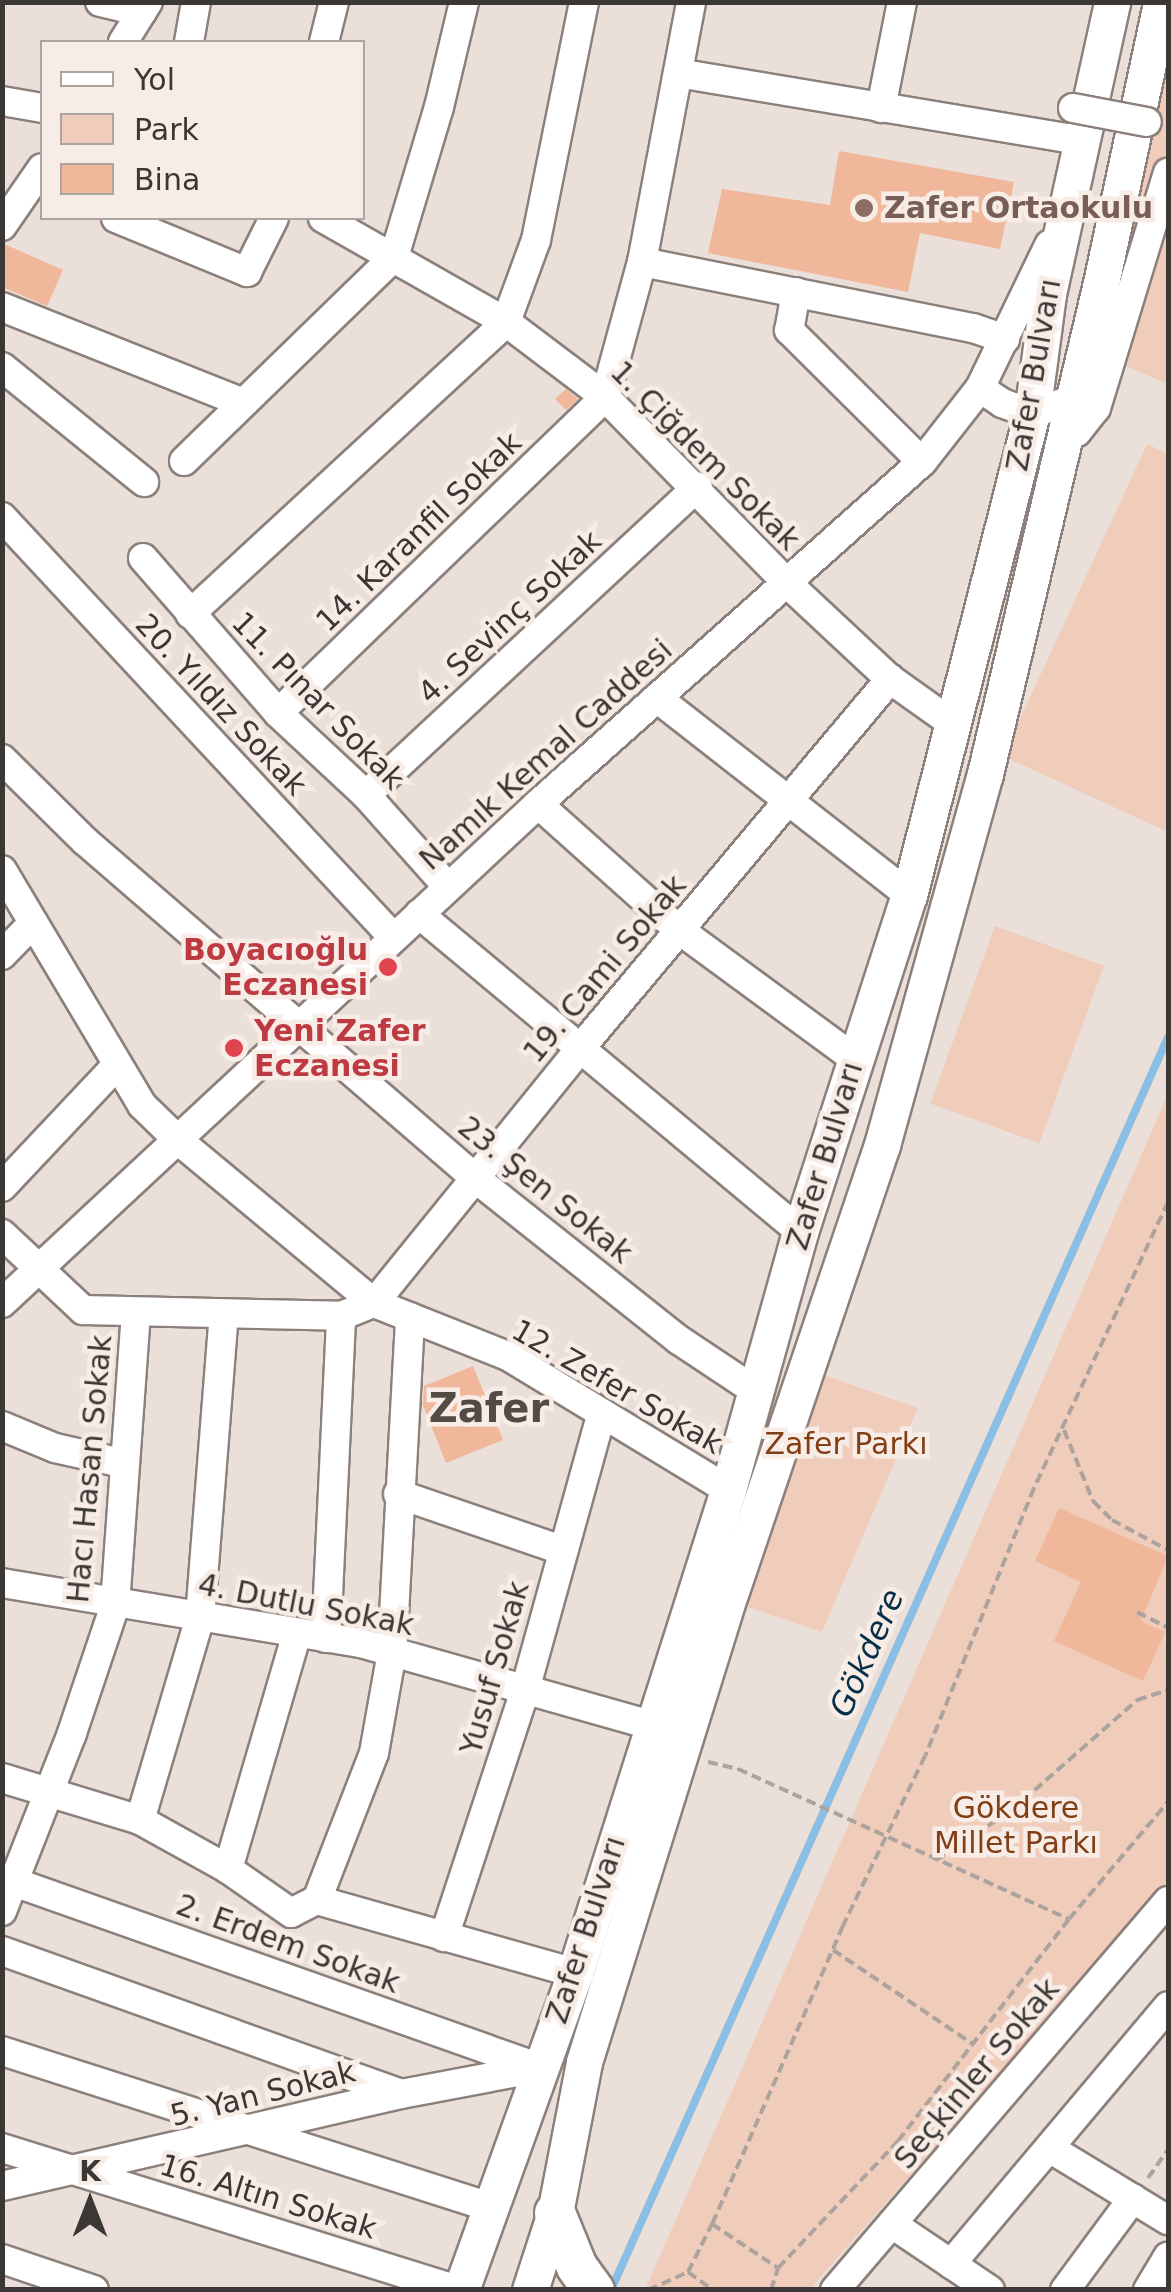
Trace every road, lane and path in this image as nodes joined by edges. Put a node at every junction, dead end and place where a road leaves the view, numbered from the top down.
1 (100, 2) edge
2 (196, 2) edge
3 (334, 2) edge
4 (464, 2) edge
5 (584, 2) edge
6 (691, 2) edge
7 (902, 2) edge
8 (1112, 2) edge
9 (1161, 2) edge
10 (145, 7) edge
11 (124, 40) edge
12 (189, 40) edge
13 (324, 40) edge
14 (678, 72) junction
15 (2, 101) edge
16 (40, 108) edge
17 (881, 108) junction
18 (1073, 108) dead end
19 (1158, 124) edge
20 (1084, 141) junction
21 (1168, 173) edge
22 (39, 179) edge
23 (1067, 206) junction
24 (121, 220) edge
25 (273, 220) edge
26 (327, 220) edge
27 (2, 226) edge
28 (394, 257) junction
29 (642, 262) junction
30 (796, 292) junction
31 (2, 307) edge
32 (506, 322) junction
33 (1005, 340) junction
34 (2, 367) edge
35 (980, 388) junction
36 (605, 398) junction
37 (1074, 399) junction
38 (243, 403) junction
39 (1032, 414) junction
40 (1064, 438) junction
41 (184, 462) dead end
42 (922, 462) junction
43 (144, 482) dead end
44 (698, 488) junction
45 (2, 517) edge
46 (143, 558) dead end
47 (787, 583) junction
48 (190, 614) junction
49 (890, 679) junction
50 (658, 698) junction
51 (278, 713) junction
52 (953, 724) junction
53 (2, 759) edge
54 (366, 794) junction
55 (538, 804) junction
56 (789, 804) junction
57 (2, 870) edge
58 (448, 887) junction
59 (909, 895) junction
60 (419, 914) junction
61 (33, 923) junction
62 (678, 929) junction
63 (393, 937) junction
64 (2, 955) edge
65 (302, 1026) junction
66 (578, 1050) junction
67 (855, 1059) junction
68 (117, 1064) junction
69 (180, 1140) junction
70 (475, 1178) junction
71 (2, 1187) edge
72 (1168, 1202) edge
73 (800, 1232) junction
74 (2, 1234) edge
75 (38, 1270) junction
76 (2, 1303) edge
77 (374, 1304) junction
78 (136, 1313) junction
79 (224, 1314) junction
80 (341, 1316) junction
81 (410, 1318) junction
82 (757, 1392) junction
83 (601, 1416) junction
84 (2, 1426) edge
85 (1064, 1430) junction
86 (122, 1463) junction
87 (728, 1490) junction
88 (398, 1494) junction
89 (562, 1550) junction
90 (1168, 1550) edge
91 (2, 1583) edge
92 (115, 1604) junction
93 (1137, 1612) dead end
94 (200, 1618) junction
95 (1168, 1628) edge
96 (297, 1633) junction
97 (326, 1638) junction
98 (392, 1652) junction
99 (526, 1690) junction
100 (1168, 1690) edge
101 (652, 1725) junction
102 (738, 1769) dead end
103 (2, 1778) edge
104 (47, 1793) junction
105 (1168, 1802) edge
106 (140, 1820) junction
107 (888, 1836) junction
108 (938, 1859) junction
109 (228, 1869) junction
110 (14, 1882) junction
111 (317, 1900) junction
112 (1168, 1901) edge
113 (2, 1911) edge
114 (1069, 1919) junction
115 (444, 1937) junction
116 (833, 1950) junction
117 (2, 1951) edge
118 (575, 1973) junction
119 (1168, 2006) edge
120 (973, 2044) junction
121 (2, 2052) edge
122 (540, 2068) junction
123 (400, 2094) junction
124 (248, 2130) junction
125 (2, 2148) edge
126 (1051, 2149) junction
127 (1168, 2150) edge
128 (76, 2173) junction
129 (2, 2186) edge
130 (1134, 2198) junction
131 (493, 2208) junction
132 (1168, 2220) edge
133 (712, 2224) junction
134 (892, 2224) junction
135 (560, 2225) junction
136 (1168, 2257) edge
137 (2, 2260) edge
138 (951, 2264) junction
139 (778, 2268) junction
140 (688, 2272) junction
141 (530, 2288) edge
142 (94, 2290) edge
143 (459, 2290) edge
144 (594, 2290) edge
145 (648, 2290) edge
146 (713, 2290) edge
147 (772, 2290) edge
148 (835, 2290) edge
149 (990, 2290) edge
150 (1065, 2290) edge
151 (1148, 2290) edge

1 - 10 street
2 - 12 street
3 - 13 street
4 - 28 street
5 - 32 street
6 - 14 street
7 - 17 street
8 - 20 main road, Zafer Bulvarı
9 - 37 main road, Zafer Bulvarı
10 - 11 street
14 - 17 street
14 - 29 street
15 - 16 street
17 - 20 street
18 - 19 street, bridge
20 - 23 main road, Zafer Bulvarı
21 - 40 street
22 - 27 street
23 - 33 street, Namık Kemal Caddesi
23 - 39 main road, Zafer Bulvarı
24 - 25 street
26 - 28 street, 1. Çiğdem Sokak
28 - 32 street, 1. Çiğdem Sokak
28 - 38 street
29 - 30 street
29 - 36 street
30 - 33 street
30 - 42 street
31 - 38 street
32 - 36 street, 1. Çiğdem Sokak
32 - 48 street
33 - 35 street, Namık Kemal Caddesi
34 - 43 street
35 - 39 street
35 - 42 street, Namık Kemal Caddesi
36 - 44 street, 1. Çiğdem Sokak
36 - 51 street, 14. Karanfil Sokak
37 - 39 street
37 - 40 main road, Zafer Bulvarı
38 - 41 street
39 - 52 main road, Zafer Bulvarı
40 - 135 main road, Zafer Bulvarı
42 - 47 street, Namık Kemal Caddesi
44 - 47 street, 1. Çiğdem Sokak
44 - 54 street, 4. Sevinç Sokak
45 - 63 street, 20. Yıldız Sokak
46 - 48 street, 11. Pınar Sokak
47 - 49 street, 1. Çiğdem Sokak
47 - 50 street, Namık Kemal Caddesi
48 - 51 street, 11. Pınar Sokak
49 - 52 street, 1. Çiğdem Sokak
49 - 56 street, 19. Cami Sokak
50 - 55 street, Namık Kemal Caddesi
50 - 56 street
51 - 54 street, 11. Pınar Sokak
52 - 59 main road, Zafer Bulvarı
53 - 65 street, 23. Şen Sokak
54 - 58 street, 11. Pınar Sokak
55 - 58 street, Namık Kemal Caddesi
55 - 62 street
56 - 59 street
56 - 62 street, 19. Cami Sokak
57 - 61 street, 12. Zefer Sokak
58 - 60 street, Namık Kemal Caddesi
59 - 67 main road, Zafer Bulvarı
60 - 63 street, Namık Kemal Caddesi
60 - 66 street
61 - 64 street
61 - 68 street, 12. Zefer Sokak
62 - 66 street, 19. Cami Sokak
62 - 67 street
63 - 65 street, Namık Kemal Caddesi
65 - 69 street, Namık Kemal Caddesi
65 - 70 street, 23. Şen Sokak
66 - 70 street, 19. Cami Sokak
66 - 73 street
67 - 73 main road, Zafer Bulvarı
68 - 69 street, 12. Zefer Sokak
68 - 71 street
69 - 75 street, Namık Kemal Caddesi
69 - 77 street, 12. Zefer Sokak
70 - 77 street, 19. Cami Sokak
70 - 82 street, 23. Şen Sokak
72 - 85 path
73 - 82 main road, Zafer Bulvarı
74 - 75 street
75 - 76 street, Namık Kemal Caddesi
75 - 78 street
77 - 80 street
77 - 81 street, 12. Zefer Sokak
78 - 79 street
78 - 86 street, Hacı Hasan Sokak
79 - 80 street
79 - 94 street
80 - 97 street
81 - 83 street, 12. Zefer Sokak
81 - 88 street
82 - 87 main road, Zafer Bulvarı
83 - 87 street, 12. Zefer Sokak
83 - 89 street, Yusuf Sokak
84 - 86 street
85 - 90 path
85 - 107 path
86 - 92 street, Hacı Hasan Sokak
87 - 101 main road, Zafer Bulvarı
88 - 89 street
88 - 98 street
89 - 99 street, Yusuf Sokak
91 - 92 street, 4. Dutlu Sokak
92 - 94 street, 4. Dutlu Sokak
92 - 104 street, Hacı Hasan Sokak
93 - 95 path
94 - 96 street, 4. Dutlu Sokak
94 - 106 street
96 - 97 street, 4. Dutlu Sokak
96 - 109 street
97 - 98 street, 4. Dutlu Sokak
98 - 99 street, 4. Dutlu Sokak
98 - 111 street
99 - 101 street, 4. Dutlu Sokak
99 - 115 street, Yusuf Sokak
100 - 108 path
101 - 118 main road, Zafer Bulvarı
102 - 107 path
103 - 104 street
104 - 106 street
104 - 110 street, Hacı Hasan Sokak
105 - 114 path
106 - 109 street
107 - 108 path
107 - 116 path
108 - 114 path
109 - 111 street
110 - 113 street, Hacı Hasan Sokak
110 - 122 street, 2. Erdem Sokak
111 - 115 street
112 - 134 street, Seçkinler Sokak
114 - 120 path
115 - 118 street
116 - 120 path
116 - 133 path
117 - 123 street
118 - 122 main road, Zafer Bulvarı
119 - 126 street
120 - 139 path
121 - 124 street
122 - 123 street, 5. Yan Sokak
122 - 131 main road, Zafer Bulvarı
123 - 124 street, 5. Yan Sokak
124 - 128 street, 5. Yan Sokak
124 - 131 street
125 - 128 street, 16. Altın Sokak
126 - 130 street
126 - 138 street
127 - 130 path
128 - 129 street, 5. Yan Sokak
128 - 143 street, 16. Altın Sokak
130 - 132 street
130 - 150 street
131 - 143 main road, Zafer Bulvarı
133 - 139 path
133 - 140 path
134 - 138 street
134 - 148 street, Seçkinler Sokak
135 - 141 main road, Zafer Bulvarı
135 - 144 highway
136 - 151 street
137 - 142 street
138 - 149 street
139 - 147 path
140 - 145 path
140 - 146 path

